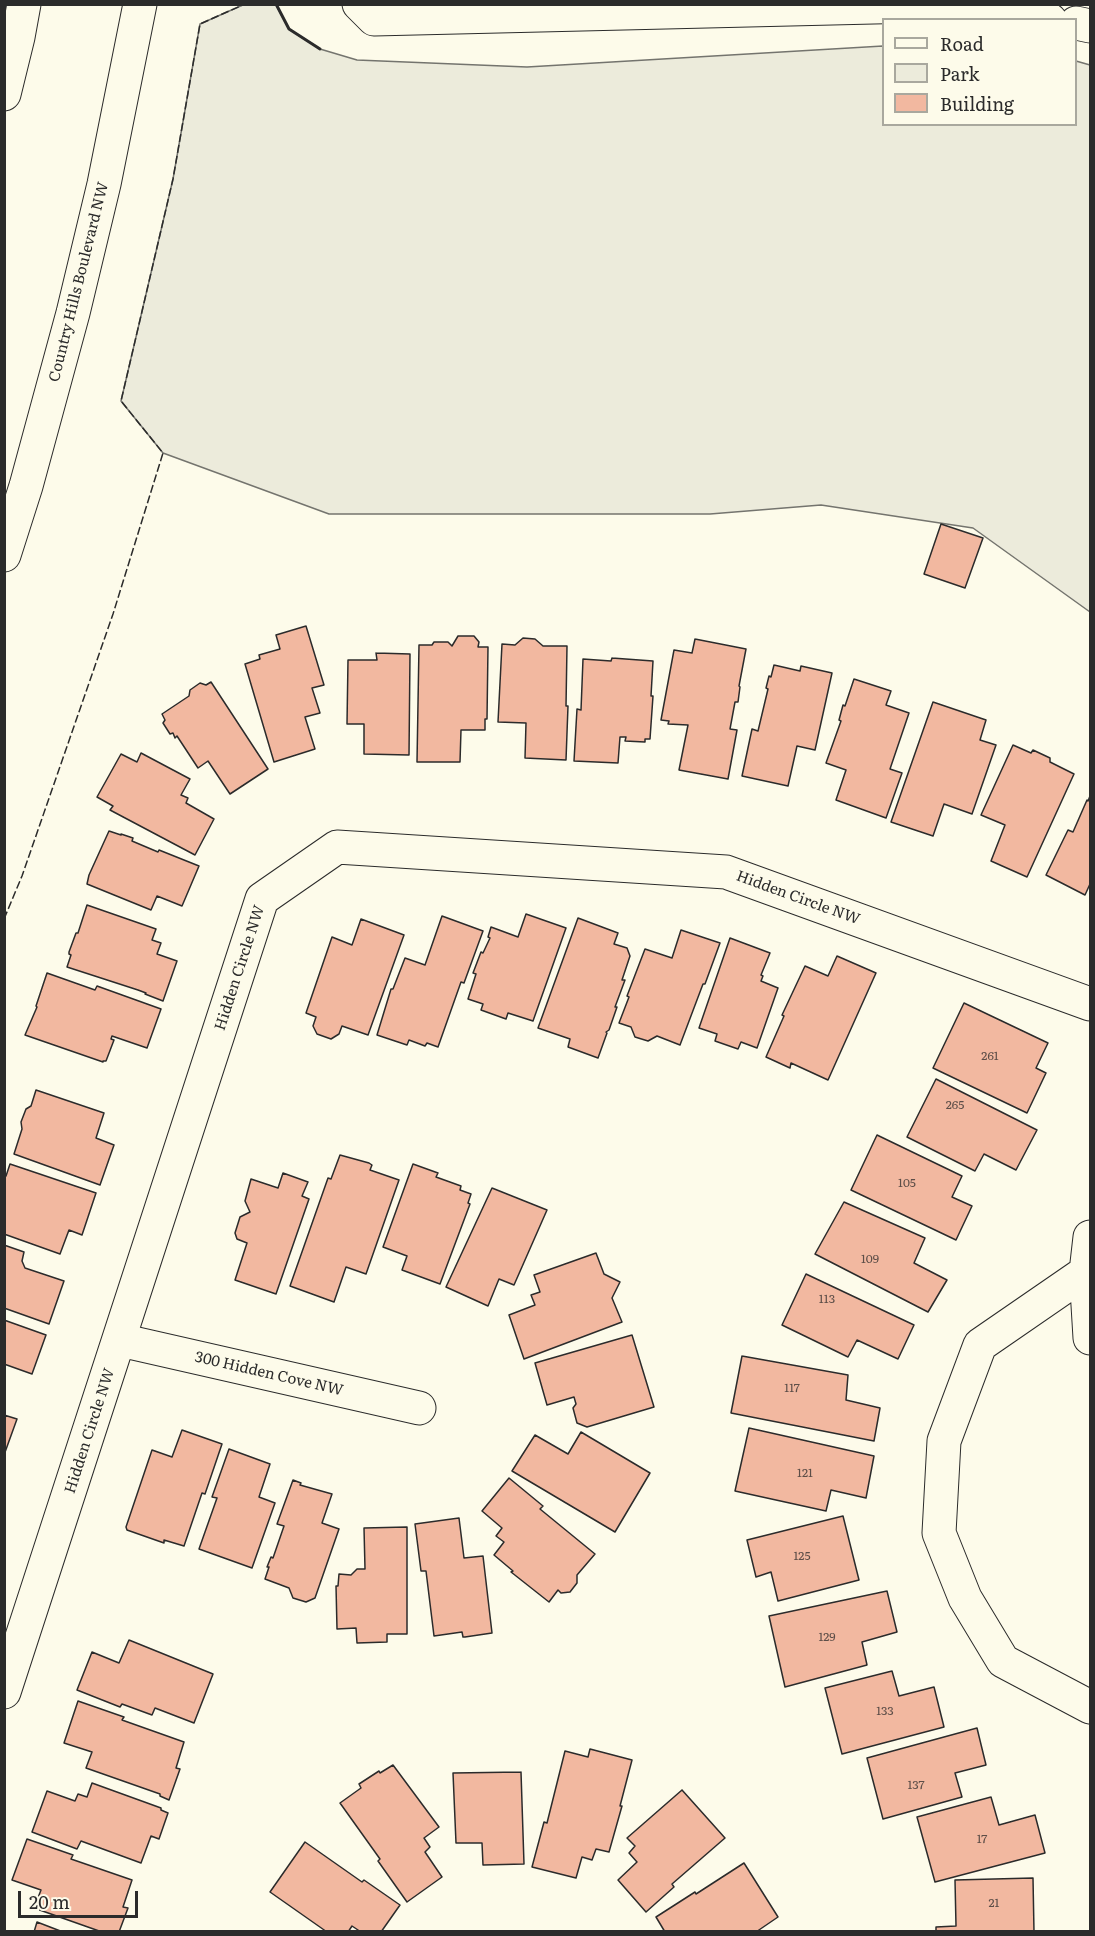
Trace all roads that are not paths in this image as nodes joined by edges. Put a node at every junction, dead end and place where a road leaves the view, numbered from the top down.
1 (24, 4) edge
2 (140, 4) edge
3 (359, 4) edge
4 (1038, 18) edge
5 (4, 94) edge
6 (4, 555) edge
7 (1090, 1004) edge
8 (1090, 1237) edge
9 (1086, 1272) junction
10 (1090, 1338) edge
11 (120, 1340) junction
12 (419, 1408) dead end
13 (4, 1692) edge
14 (1090, 1707) edge

1 - 5 street
2 - 6 street, Country Hills Boulevard NW
3 - 4 street
7 - 11 street, Hidden Circle NW
8 - 9 street
9 - 10 street
9 - 14 street
11 - 12 street, 300 Hidden Cove NW
11 - 13 street, Hidden Circle NW

